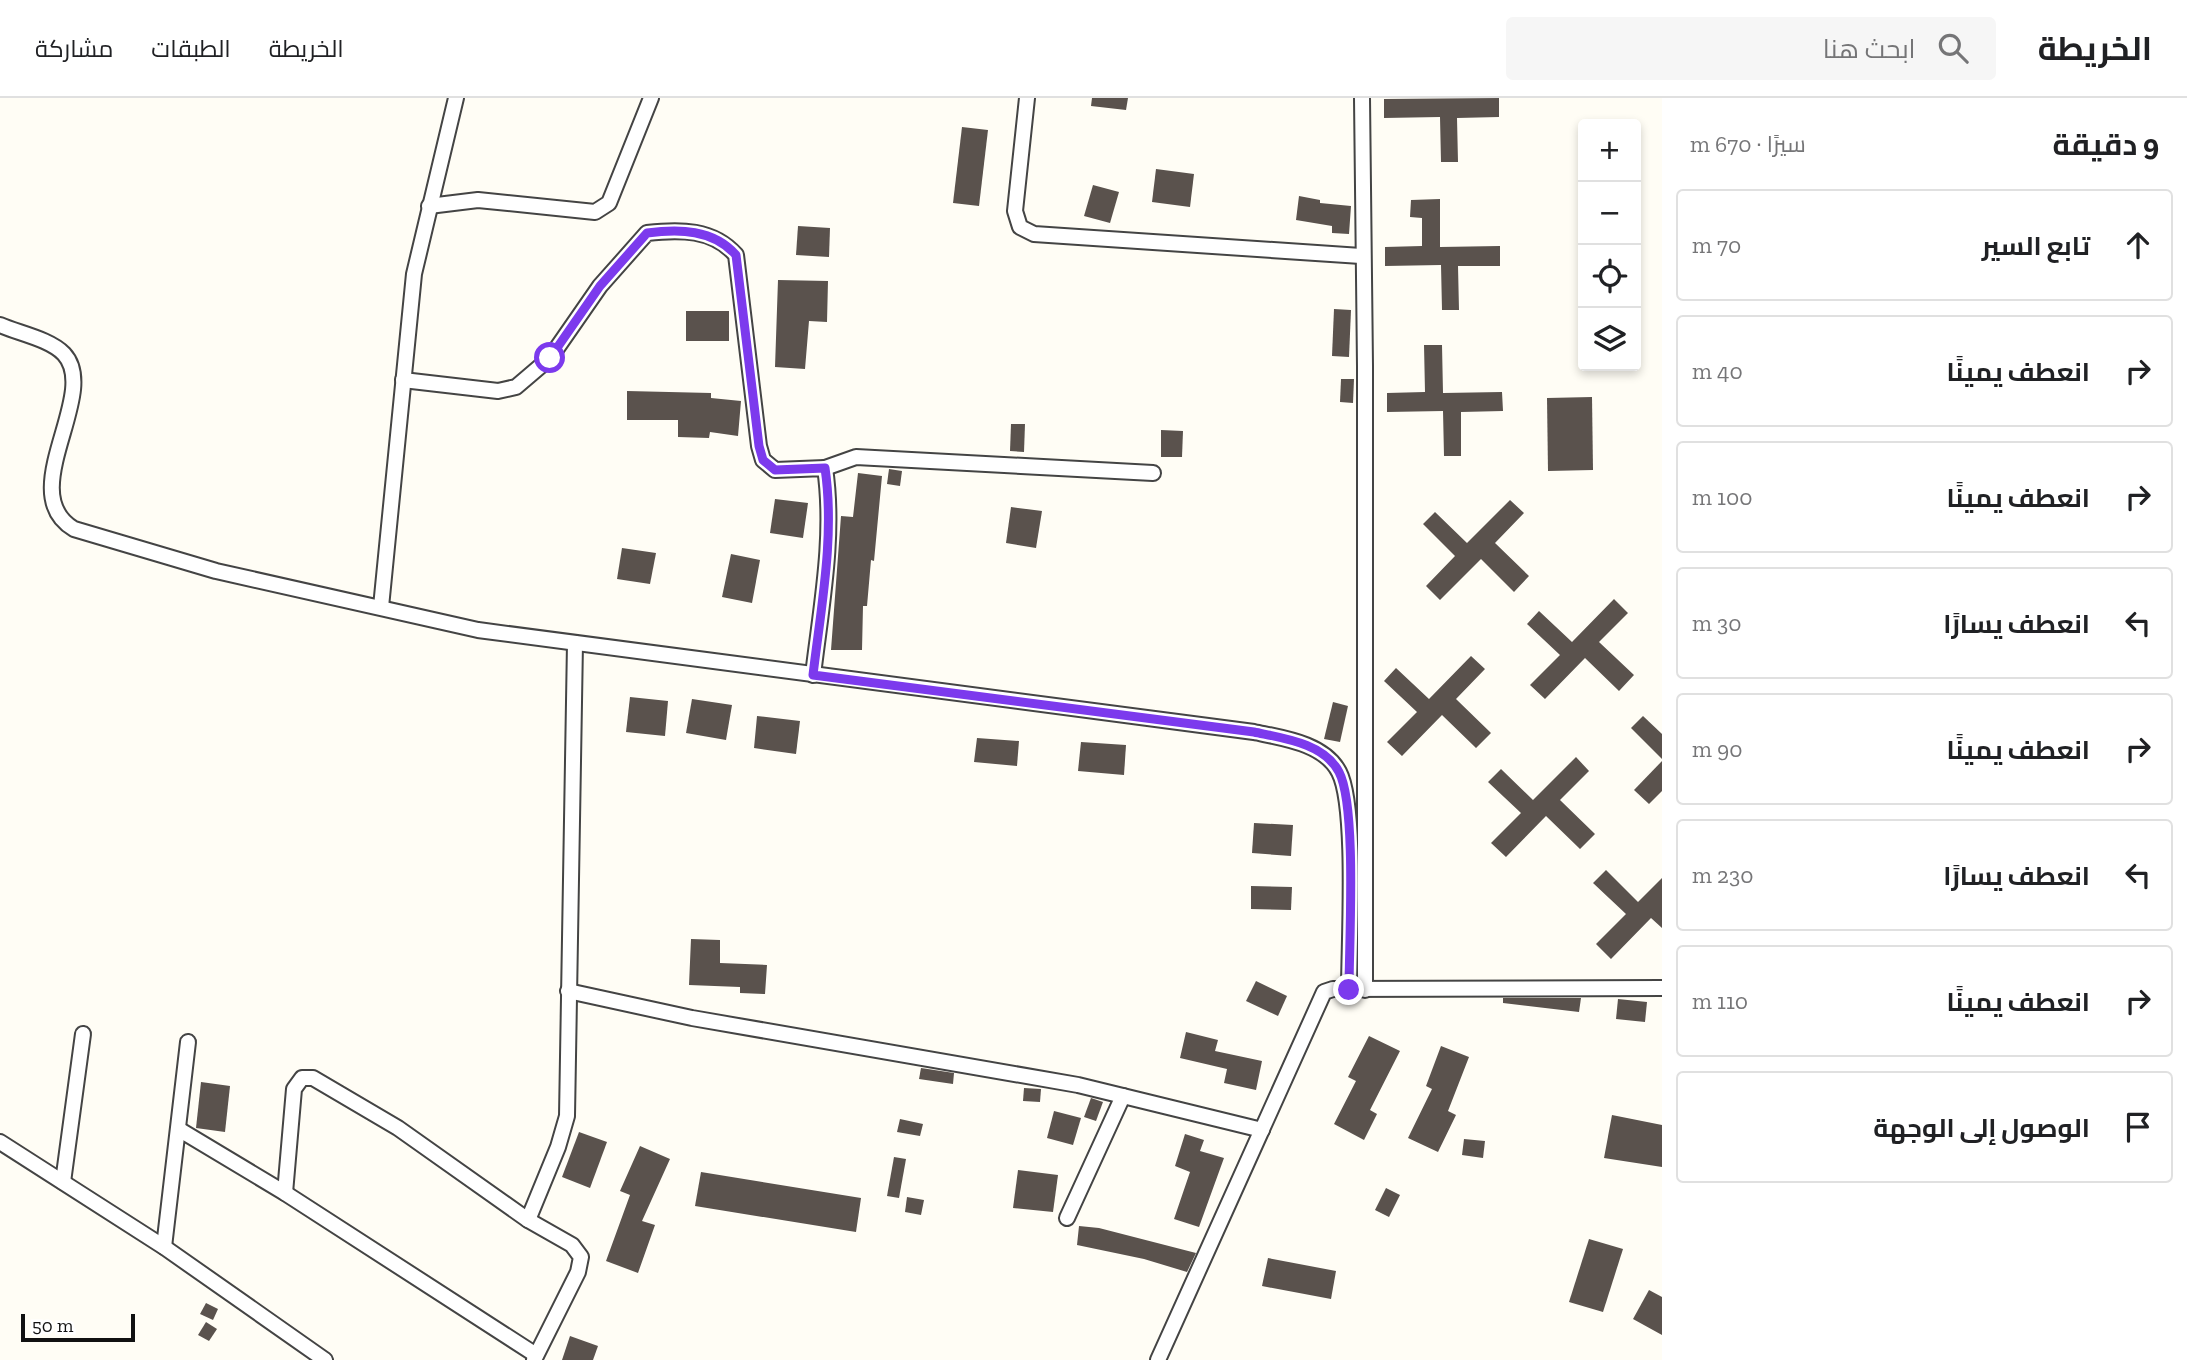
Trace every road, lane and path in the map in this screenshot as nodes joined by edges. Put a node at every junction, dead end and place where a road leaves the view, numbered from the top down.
1 (456, 98) edge
2 (651, 98) edge
3 (1027, 98) edge
4 (1362, 98) edge
5 (429, 206) junction
6 (1362, 256) junction
7 (0, 325) edge
8 (403, 380) junction
9 (825, 468) junction
10 (1153, 473) dead end
11 (382, 607) junction
12 (575, 643) junction
13 (813, 675) junction
14 (1662, 989) edge
15 (1349, 990) junction
16 (1365, 990) junction
17 (568, 992) junction
18 (83, 1034) dead end
19 (188, 1042) dead end
20 (1123, 1096) junction
21 (180, 1130) junction
22 (1262, 1130) junction
23 (0, 1142) edge
24 (63, 1182) junction
25 (285, 1193) junction
26 (1067, 1218) dead end
27 (528, 1220) junction
28 (163, 1247) junction
29 (535, 1357) edge
30 (325, 1360) edge
31 (1158, 1360) edge

1 - 5 street
2 - 5 street
3 - 6 street
4 - 6 street
5 - 8 street
6 - 16 street
7 - 11 street
8 - 9 street
8 - 11 street
9 - 10 street
9 - 13 street
11 - 12 street
12 - 13 street
12 - 17 street
13 - 15 street
14 - 16 street
15 - 16 street
15 - 22 street
17 - 20 street
17 - 27 street
18 - 24 street
19 - 21 street
20 - 22 street
20 - 26 street
21 - 25 street
21 - 28 street
22 - 31 street
23 - 24 street
24 - 28 street
25 - 27 street
25 - 29 street
27 - 29 street
28 - 30 street

